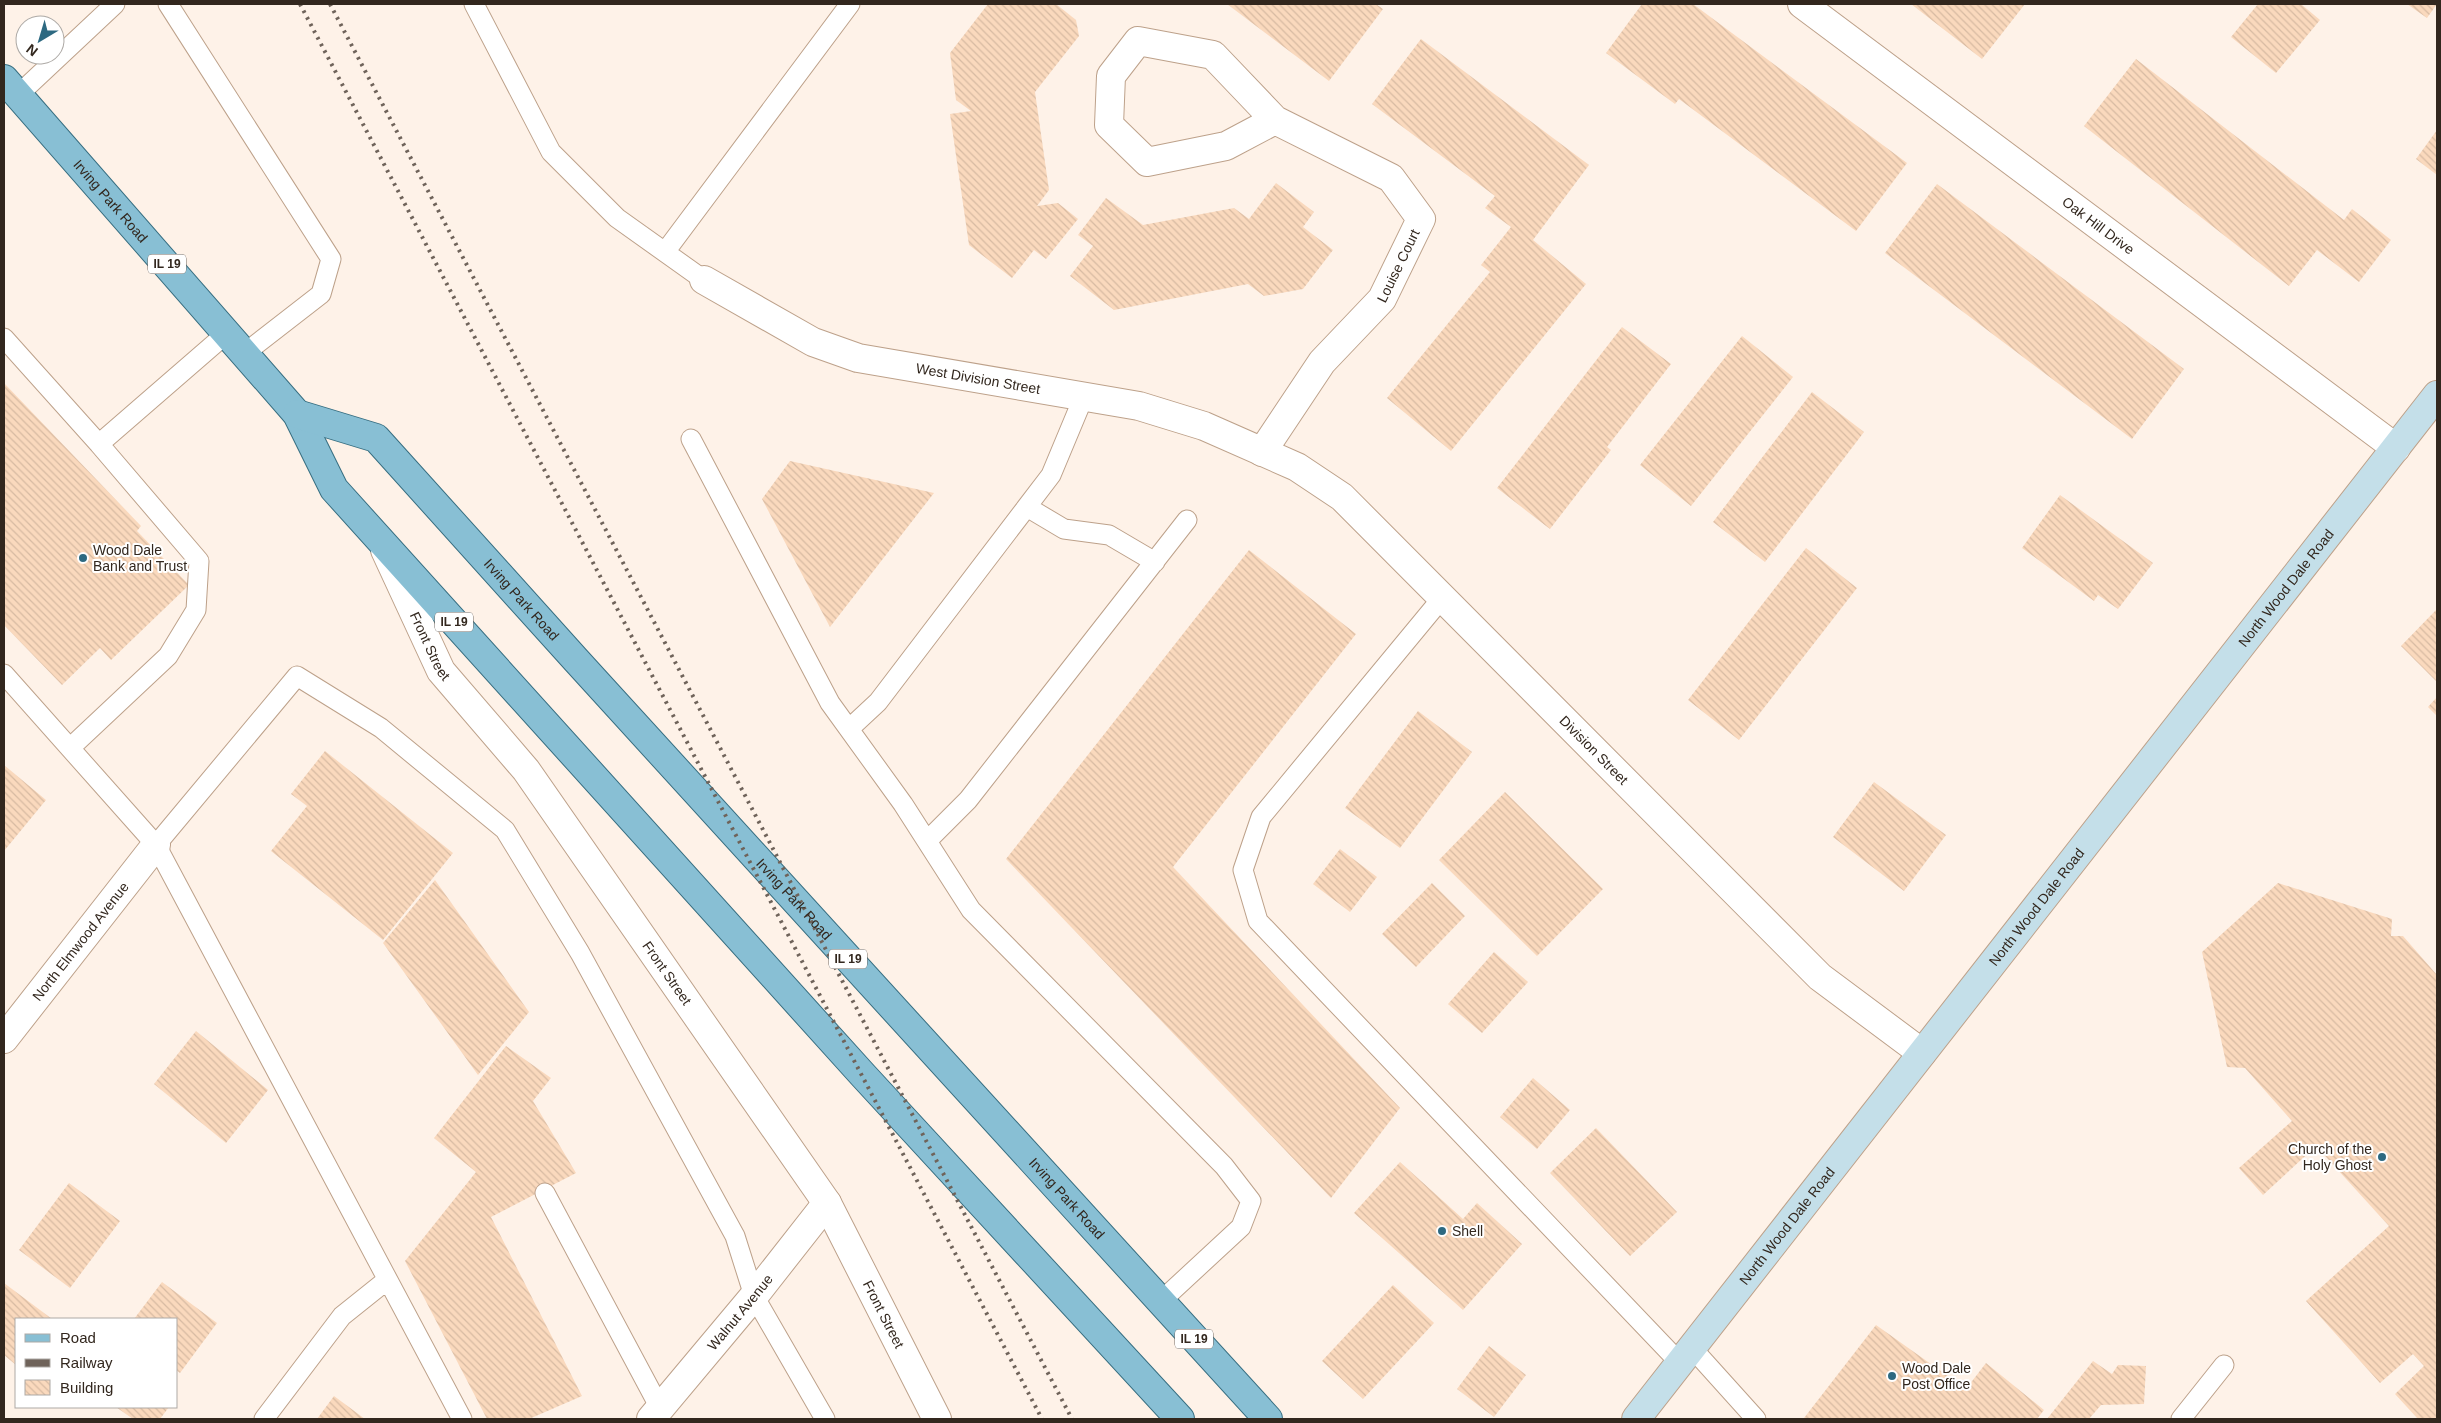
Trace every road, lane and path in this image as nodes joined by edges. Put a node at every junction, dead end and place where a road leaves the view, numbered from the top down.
1 (115, 4) edge
2 (168, 4) edge
3 (474, 4) edge
4 (850, 4) edge
5 (1802, 4) edge
6 (11, 87) edge
7 (1274, 120) junction
8 (665, 252) junction
9 (704, 280) joint
10 (4, 338) edge
11 (236, 343) junction
12 (2437, 395) edge
13 (1084, 396) junction
14 (297, 414) junction
15 (691, 439) dead end
16 (99, 444) junction
17 (2396, 448) junction
18 (1262, 452) junction
19 (1027, 507) junction
20 (1187, 520) dead end
21 (380, 540) junction
22 (1155, 562) junction
23 (1442, 598) junction
24 (4, 674) edge
25 (849, 729) junction
26 (70, 748) junction
27 (927, 841) junction
28 (156, 845) junction
29 (4, 1039) edge
30 (1922, 1053) junction
31 (545, 1193) dead end
32 (827, 1203) junction
33 (387, 1280) junction
34 (754, 1296) junction
35 (1160, 1302) junction
36 (1686, 1355) junction
37 (2224, 1365) dead end
38 (655, 1414) edge
39 (264, 1419) edge
40 (462, 1419) edge
41 (825, 1419) edge
42 (938, 1419) edge
43 (1180, 1419) edge
44 (1268, 1419) edge
45 (1636, 1419) edge
46 (1756, 1419) edge
47 (2181, 1419) edge

1 - 6 lane
2 - 11 lane
3 - 8 lane
4 - 8 lane
5 - 17 street, Oak Hill Drive
6 - 11 main road, Irving Park Road / IL 19
7 - 7 street, Louise Court
7 - 18 street, Louise Court
8 - 9 lane
9 - 13 street, West Division Street
10 - 16 lane
11 - 14 main road, Irving Park Road / IL 19
11 - 16 lane
12 - 17 main road, North Wood Dale Road
13 - 18 street, West Division Street
13 - 19 lane
14 - 21 main road, Irving Park Road / IL 19
14 - 35 main road, Irving Park Road / IL 19
15 - 25 lane
16 - 26 lane
17 - 30 main road, North Wood Dale Road
18 - 23 street, Division Street
19 - 22 lane
19 - 25 lane
20 - 22 lane
21 - 32 street, Front Street
21 - 43 main road, Irving Park Road / IL 19
22 - 27 lane
23 - 30 street, Division Street
23 - 36 lane
24 - 26 lane
25 - 27 lane
26 - 28 lane
27 - 35 lane
28 - 29 street, North Elmwood Avenue
28 - 33 lane
28 - 34 lane
30 - 36 main road, North Wood Dale Road
31 - 38 lane
32 - 34 street, Walnut Avenue
32 - 42 street, Front Street
33 - 39 lane
33 - 40 lane
34 - 38 street, Walnut Avenue
34 - 41 lane
35 - 44 main road, Irving Park Road / IL 19
36 - 45 main road, North Wood Dale Road
36 - 46 lane
37 - 47 lane

